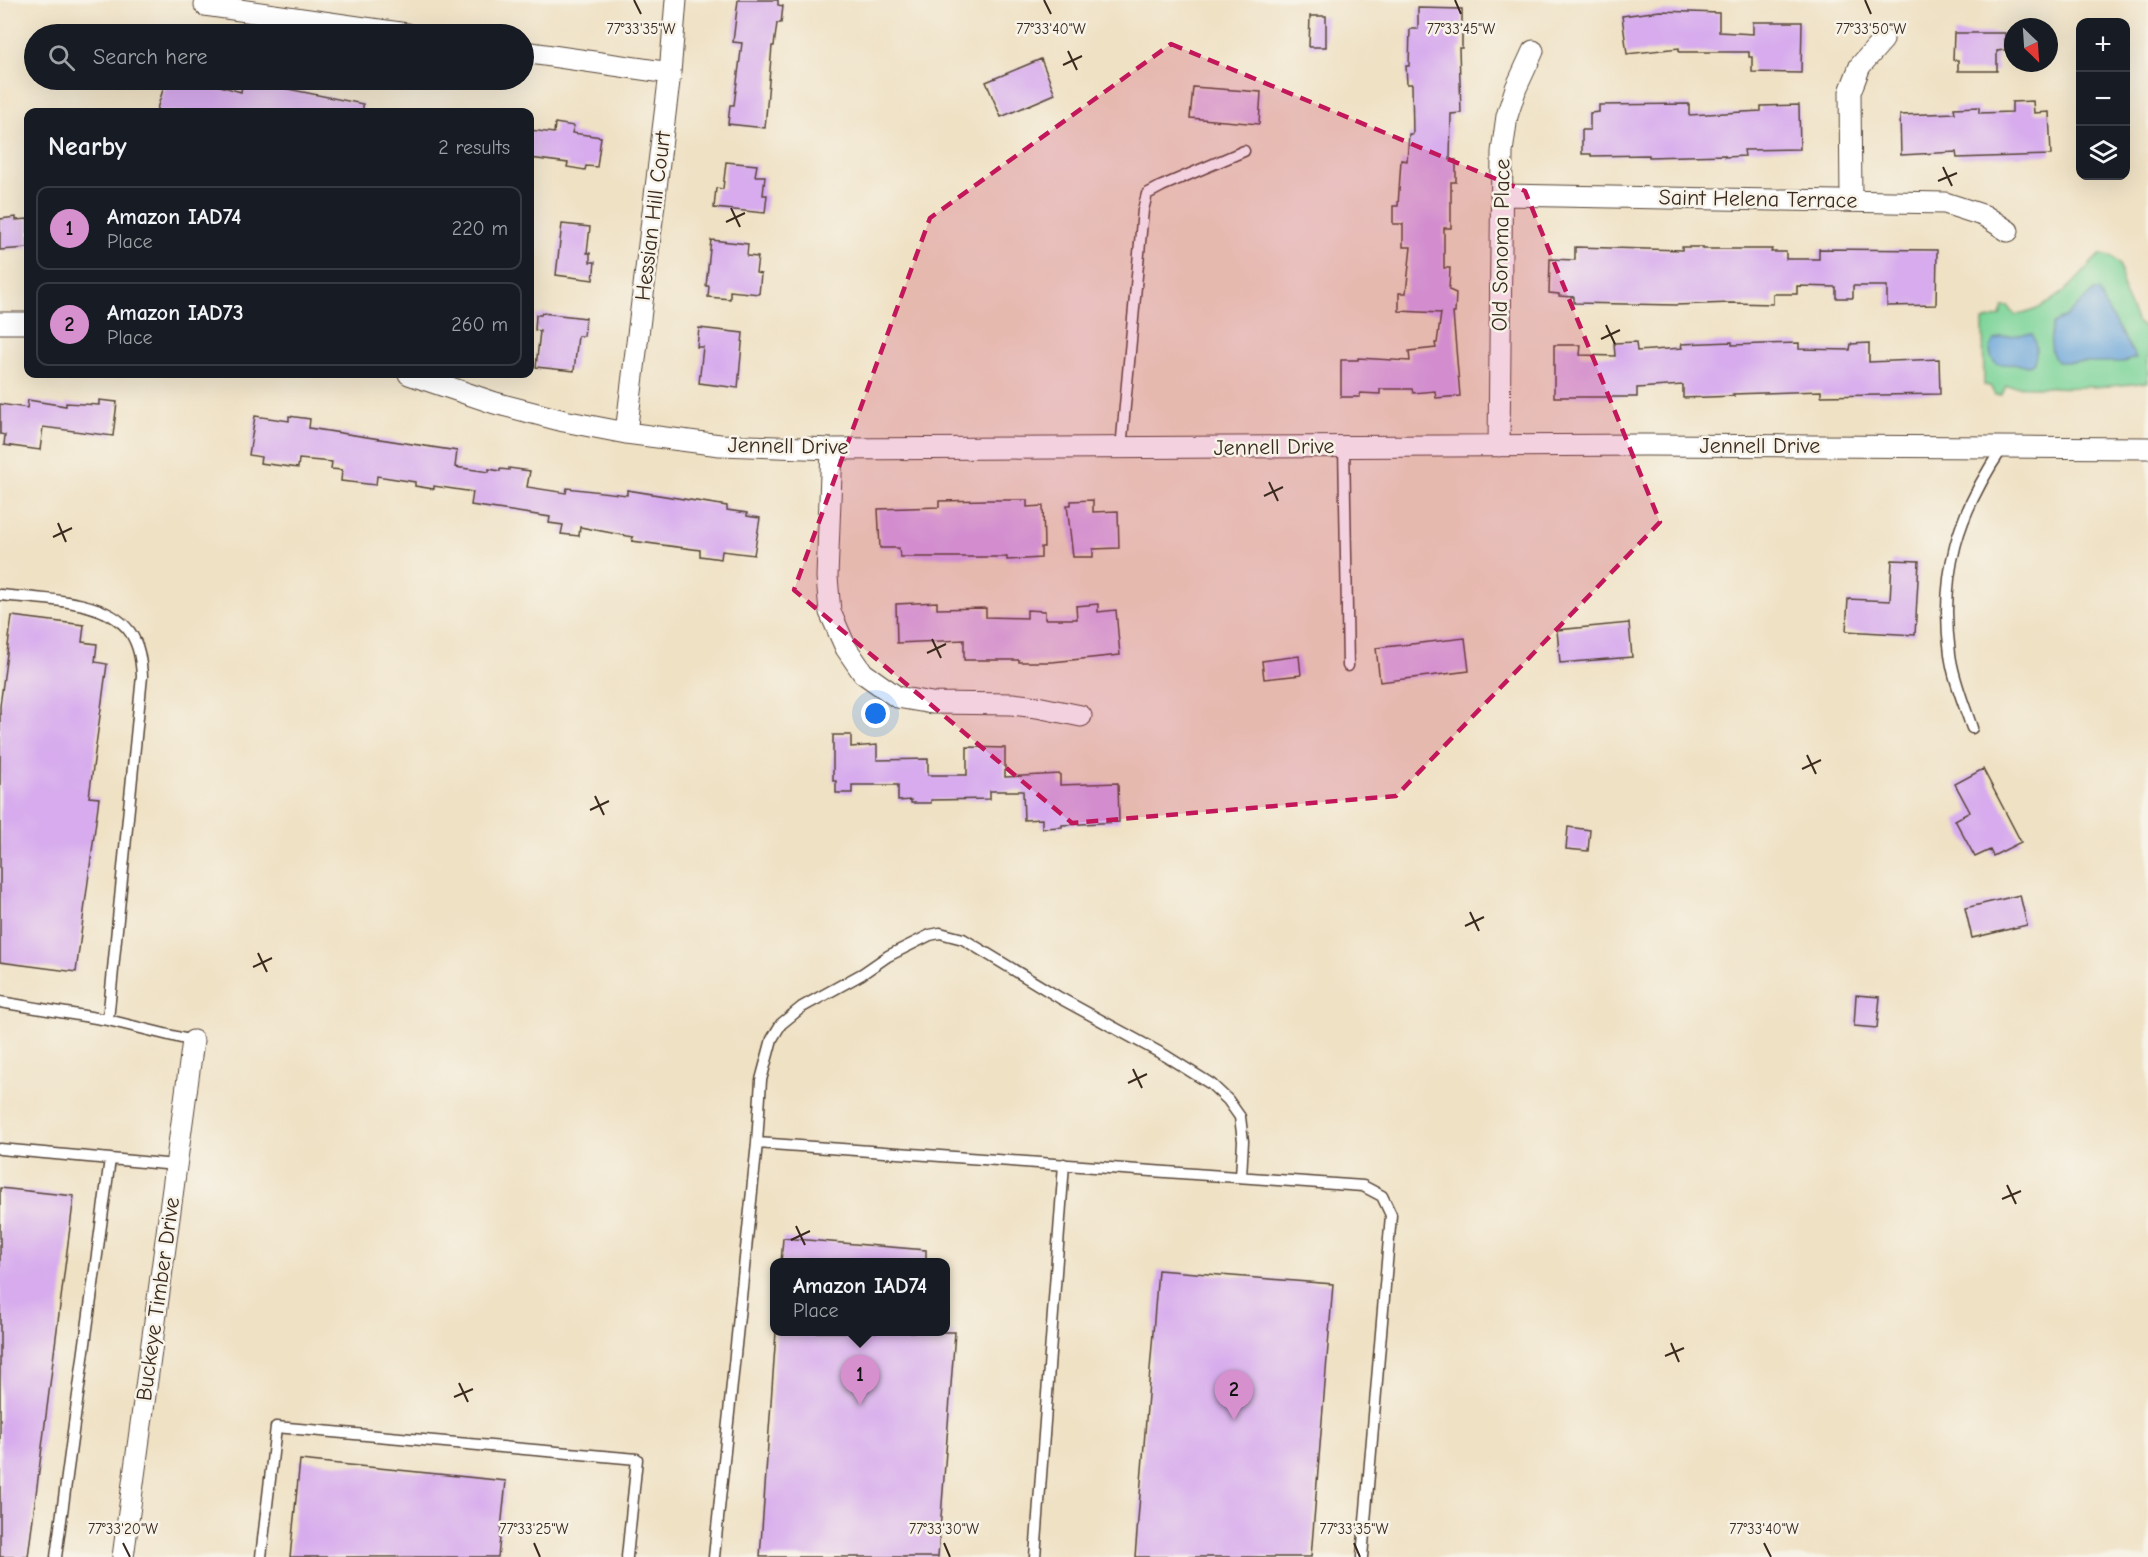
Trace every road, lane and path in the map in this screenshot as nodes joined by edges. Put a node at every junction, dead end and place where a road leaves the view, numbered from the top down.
1 (676, 0) edge
2 (205, 5) dead end
3 (337, 24) edge
4 (1883, 40) dead end
5 (1533, 51) dead end
6 (534, 53) edge
7 (670, 73) junction
8 (1244, 151) dead end
9 (1501, 195) junction
10 (1851, 201) junction
11 (2008, 231) dead end
12 (0, 323) edge
13 (24, 323) edge
14 (421, 378) edge
15 (626, 433) junction
16 (1344, 446) junction
17 (1498, 446) junction
18 (2003, 447) junction
19 (2148, 448) edge
20 (832, 449) junction
21 (1121, 449) junction
22 (0, 595) edge
23 (1348, 666) dead end
24 (1081, 716) dead end
25 (1972, 728) dead end
26 (0, 1002) edge
27 (108, 1020) junction
28 (193, 1041) joint
29 (758, 1143) junction
30 (0, 1149) edge
31 (110, 1159) junction
32 (1064, 1164) junction
33 (176, 1165) junction
34 (1241, 1177) junction
35 (56, 1557) edge
36 (123, 1557) edge
37 (261, 1557) edge
38 (627, 1557) edge
39 (714, 1557) edge
40 (1035, 1557) edge
41 (1362, 1557) edge

1 - 7 street, Hessian Hill Court
2 - 3 street
4 - 10 street
5 - 9 street, Old Sonoma Place
6 - 7 street
7 - 15 street, Hessian Hill Court
8 - 21 lane
9 - 10 street, Saint Helena Terrace
9 - 17 street, Old Sonoma Place
10 - 11 street, Saint Helena Terrace
12 - 13 street
14 - 15 street, Jennell Drive
15 - 20 street, Jennell Drive
16 - 17 street, Jennell Drive
16 - 21 street, Jennell Drive
16 - 23 lane
17 - 18 street, Jennell Drive
18 - 19 street, Jennell Drive
18 - 25 lane
20 - 21 street, Jennell Drive
20 - 24 street
22 - 27 lane
26 - 27 lane
27 - 28 lane
28 - 33 street, Buckeye Timber Drive
29 - 32 lane
29 - 34 lane
29 - 39 lane
30 - 31 lane
31 - 33 lane
31 - 35 lane
32 - 34 lane
32 - 40 lane
33 - 36 street, Buckeye Timber Drive
34 - 41 lane
37 - 38 lane

